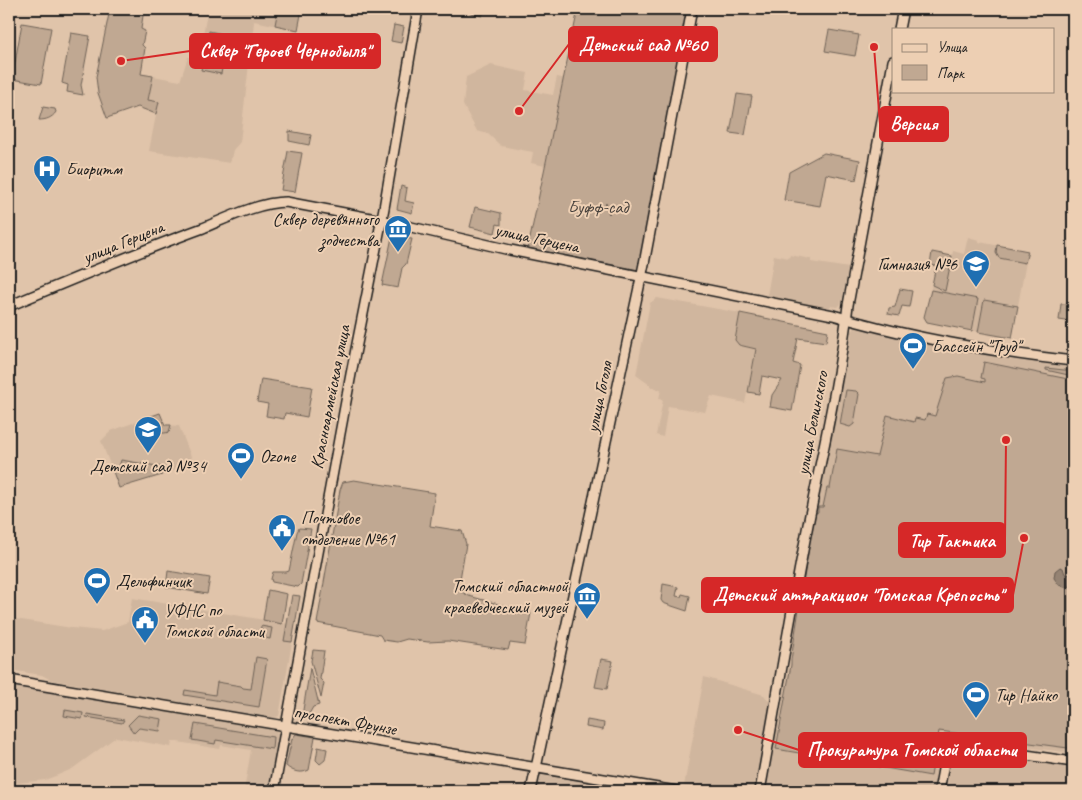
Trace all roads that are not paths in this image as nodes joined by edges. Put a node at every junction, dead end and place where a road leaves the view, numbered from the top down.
1 (418, 9) edge
2 (692, 9) edge
3 (903, 9) edge
4 (899, 28) edge
5 (892, 67) edge
6 (381, 220) junction
7 (641, 275) junction
8 (9, 306) edge
9 (847, 320) junction
10 (1073, 361) edge
11 (9, 680) edge
12 (287, 726) junction
13 (1073, 762) edge
14 (535, 769) junction
15 (274, 791) edge
16 (531, 791) edge
17 (676, 791) edge
18 (760, 791) edge
19 (939, 791) edge

1 - 6 street, Красноармейская улица
2 - 7 street, улица Гоголя
3 - 4 street
5 - 9 street, улица Белинского
6 - 7 street, улица Герцена
6 - 8 street, улица Герцена
6 - 12 street, Красноармейская улица
7 - 9 street, улица Герцена
7 - 14 street, улица Гоголя
9 - 10 street, улица Герцена
9 - 18 street, улица Белинского
11 - 12 street, проспект Фрунзе
12 - 14 street, проспект Фрунзе
12 - 15 street, Красноармейская улица
13 - 19 street
14 - 16 street, улица Гоголя
14 - 17 street, проспект Фрунзе

